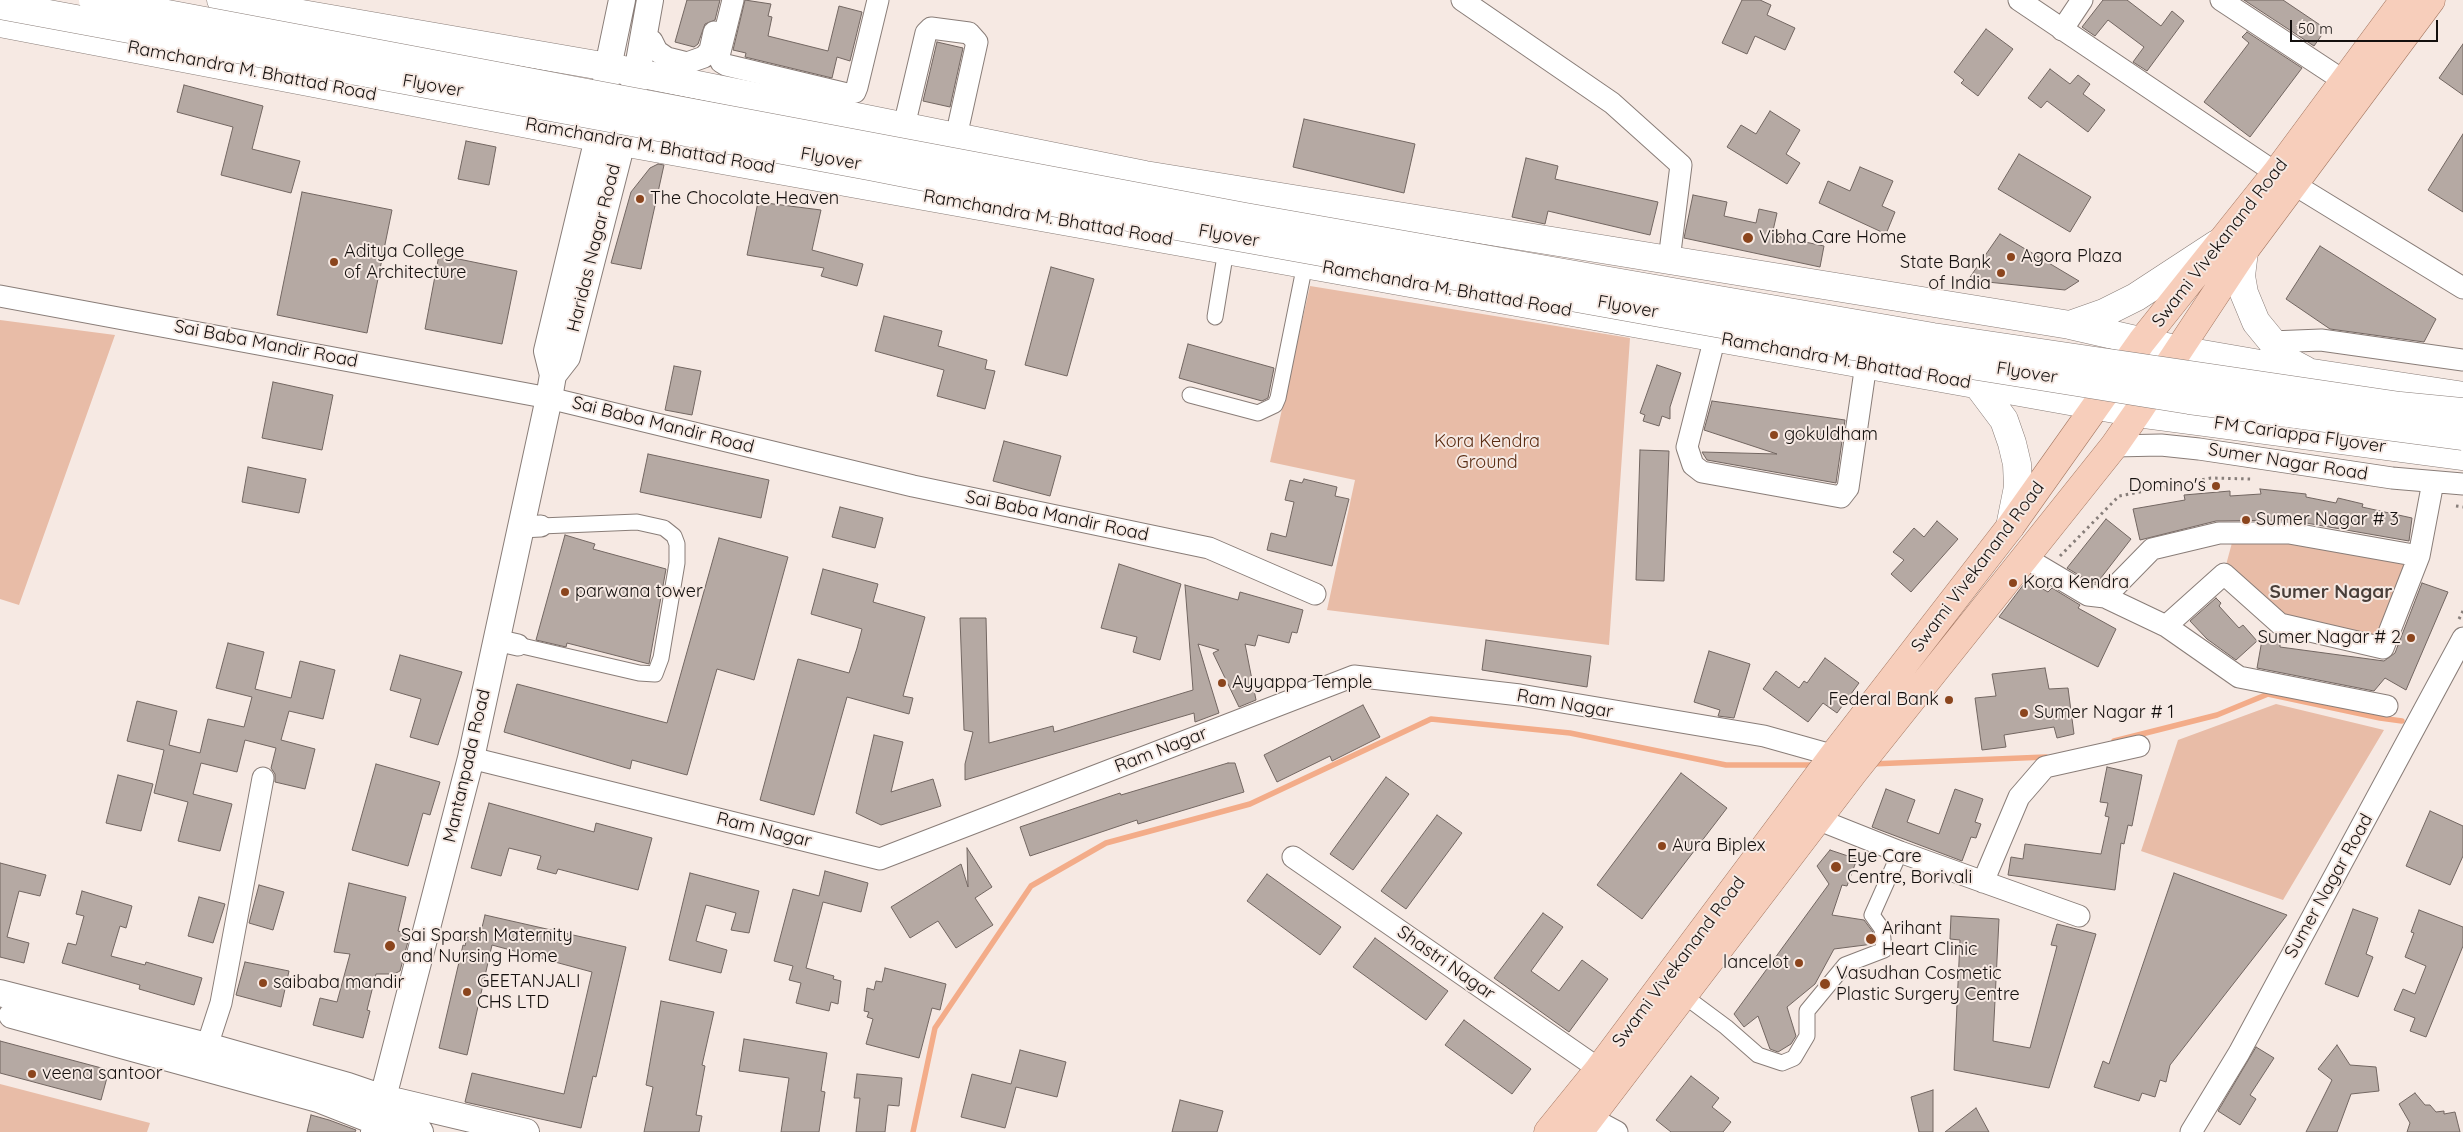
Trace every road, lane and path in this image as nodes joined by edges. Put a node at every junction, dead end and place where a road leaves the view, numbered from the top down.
1 (93, 0) edge
2 (220, 0) edge
3 (622, 0) edge
4 (650, 0) edge
5 (722, 0) edge
6 (733, 0) edge
7 (878, 0) edge
8 (1462, 0) edge
9 (2019, 0) edge
10 (2082, 0) edge
11 (2221, 0) edge
12 (2404, 0) edge
13 (2431, 0) edge
14 (0, 5) edge
15 (0, 23) edge
16 (2062, 30) junction
17 (652, 40) dead end
18 (608, 67) junction
19 (637, 73) junction
20 (2344, 81) junction
21 (904, 126) junction
22 (956, 137) junction
23 (610, 140) junction
24 (2285, 179) junction
25 (2233, 246) junction
26 (1226, 250) junction
27 (1669, 260) junction
28 (1305, 264) junction
29 (2463, 288) edge
30 (0, 296) edge
31 (1215, 317) dead end
32 (2070, 326) junction
33 (1714, 337) junction
34 (2142, 341) junction
35 (2271, 342) junction
36 (2179, 350) junction
37 (2463, 360) edge
38 (1866, 364) junction
39 (2317, 374) junction
40 (1977, 384) junction
41 (551, 386) junction
42 (1190, 395) dead end
43 (2463, 396) edge
44 (2098, 405) junction
45 (2463, 412) edge
46 (2137, 413) junction
47 (2463, 436) edge
48 (2114, 446) junction
49 (2463, 456) edge
50 (2260, 480) dead end
51 (2463, 484) edge
52 (2431, 491) junction
53 (2463, 507) edge
54 (531, 526) junction
55 (2010, 527) junction
56 (2419, 556) junction
57 (2035, 564) junction
58 (1315, 594) dead end
59 (2105, 597) junction
60 (2166, 626) junction
61 (2463, 638) edge
62 (507, 642) junction
63 (2387, 706) dead end
64 (2139, 746) dead end
65 (471, 758) junction
66 (1840, 764) junction
67 (263, 778) dead end
68 (1817, 820) junction
69 (1900, 852) junction
70 (1293, 857) dead end
71 (1983, 882) junction
72 (2079, 916) dead end
73 (0, 993) edge
74 (1683, 995) junction
75 (0, 1011) edge
76 (207, 1046) junction
77 (1599, 1069) junction
78 (378, 1118) edge
79 (1579, 1118) edge
80 (420, 1132) edge
81 (526, 1132) edge
82 (1548, 1132) edge
83 (1617, 1132) edge
84 (2190, 1132) edge

1 - 45 main road, Flyover, bridge
2 - 18 main road
3 - 18 street, Haridas Nagar Road
4 - 19 street, Haridas Nagar Road
5 - 17 street
6 - 7 street
8 - 27 street
9 - 16 street
10 - 16 street
11 - 20 street
12 - 20 main road, Swami Vivekanand Road
13 - 24 main road, Swami Vivekanand Road
14 - 47 main road, Flyover, bridge
15 - 23 main road, Ramchandra M. Bhattad Road
16 - 24 street
18 - 19 main road
18 - 23 street, Haridas Nagar Road
19 - 21 main road
19 - 23 street, Haridas Nagar Road
20 - 24 main road, Swami Vivekanand Road
21 - 22 main road
21 - 22 street
22 - 27 main road
23 - 26 main road, Ramchandra M. Bhattad Road
23 - 41 street, Haridas Nagar Road
24 - 25 main road, Swami Vivekanand Road
24 - 29 street
25 - 32 main road
25 - 34 main road, Swami Vivekanand Road
25 - 35 main road
25 - 36 main road, Swami Vivekanand Road
26 - 28 main road, Ramchandra M. Bhattad Road
26 - 31 street
27 - 32 main road
28 - 33 main road, Ramchandra M. Bhattad Road
28 - 42 street
30 - 41 street, Sai Baba Mandir Road
32 - 34 main road
33 - 38 main road, Ramchandra M. Bhattad Road
33 - 38 street
34 - 36 main road
34 - 44 main road, Swami Vivekanand Road
35 - 37 street
35 - 39 main road
36 - 39 main road
36 - 46 main road, Swami Vivekanand Road
38 - 40 main road, Ramchandra M. Bhattad Road
39 - 43 main road
40 - 44 main road, Ramchandra M. Bhattad Road
40 - 55 main road
41 - 54 street, Mantanpada Road
41 - 58 street, Sai Baba Mandir Road
44 - 46 main road, Ramchandra M. Bhattad Road
44 - 55 main road, Swami Vivekanand Road
46 - 48 main road, Swami Vivekanand Road
46 - 49 main road, FM Cariappa Flyover
48 - 52 street, Sumer Nagar Road
48 - 57 main road, Swami Vivekanand Road
50 - 57 path
51 - 52 street, Sumer Nagar Road
52 - 53 path
52 - 56 street
54 - 62 street, Mantanpada Road
54 - 62 street
55 - 66 main road, Swami Vivekanand Road
56 - 59 street
56 - 60 street
57 - 59 street
57 - 66 main road, Swami Vivekanand Road
59 - 60 street
60 - 63 street
61 - 84 street, Sumer Nagar Road
62 - 65 street, Mantanpada Road
64 - 71 street
65 - 66 street, Ram Nagar
65 - 78 street, Mantanpada Road
66 - 68 main road, Swami Vivekanand Road
66 - 77 main road, Swami Vivekanand Road
67 - 76 street
68 - 69 street
68 - 74 main road, Swami Vivekanand Road
69 - 71 street
69 - 74 street
70 - 77 street, Shastri Nagar
71 - 72 street
73 - 76 street
74 - 79 main road, Swami Vivekanand Road
75 - 78 street
76 - 78 street
77 - 79 main road, Swami Vivekanand Road
78 - 80 street
78 - 81 street
79 - 82 main road, Swami Vivekanand Road
79 - 83 street

